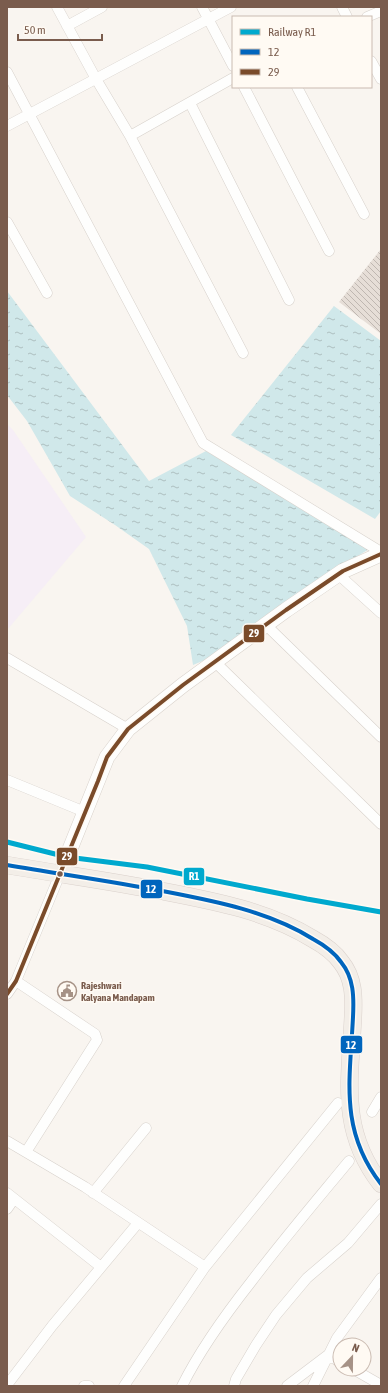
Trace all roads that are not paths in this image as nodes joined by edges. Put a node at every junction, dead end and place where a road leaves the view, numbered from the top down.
1 (57, 7) edge
2 (102, 7) edge
3 (202, 7) edge
4 (231, 7) edge
5 (342, 7) edge
6 (381, 11) edge
7 (346, 16) edge
8 (370, 16) edge
9 (209, 19) junction
10 (67, 26) junction
11 (372, 63) edge
12 (232, 64) edge
13 (7, 72) edge
14 (96, 78) junction
15 (381, 78) edge
16 (232, 79) edge
17 (245, 88) edge
18 (298, 88) edge
19 (190, 103) junction
20 (29, 114) junction
21 (7, 126) edge
22 (130, 136) junction
23 (364, 214) dead end
24 (7, 222) edge
25 (329, 251) dead end
26 (47, 293) dead end
27 (289, 300) dead end
28 (243, 353) dead end
29 (381, 553) edge
30 (338, 575) junction
31 (381, 613) edge
32 (266, 625) junction
33 (7, 658) edge
34 (215, 662) junction
35 (128, 728) junction
36 (381, 737) edge
37 (7, 780) edge
38 (85, 812) junction
39 (381, 824) edge
40 (7, 865) edge
41 (60, 874) junction
42 (302, 932) junction
43 (16, 981) junction
44 (7, 994) edge
45 (381, 1097) edge
46 (338, 1103) dead end
47 (372, 1112) dead end
48 (146, 1128) dead end
49 (7, 1141) edge
50 (26, 1152) junction
51 (348, 1161) dead end
52 (381, 1170) edge
53 (381, 1184) edge
54 (93, 1193) junction
55 (11, 1196) edge
56 (381, 1204) edge
57 (7, 1209) edge
58 (138, 1223) junction
59 (101, 1267) junction
60 (205, 1268) junction
61 (381, 1278) edge
62 (328, 1355) junction
63 (332, 1357) edge
64 (367, 1377) edge
65 (7, 1385) edge
66 (381, 1385) edge
67 (84, 1386) edge
68 (89, 1386) edge
69 (124, 1386) edge
70 (182, 1386) edge
71 (234, 1386) edge
72 (287, 1386) edge
73 (313, 1386) edge

1 - 10 street
2 - 10 street
3 - 9 street
4 - 9 street
5 - 7 street
6 - 8 street
9 - 12 street
9 - 14 street
10 - 14 street
11 - 15 street
13 - 20 street
14 - 20 street
14 - 22 street
16 - 19 street
17 - 25 street
18 - 23 street
19 - 22 street
19 - 27 street
20 - 21 street
20 - 29 street
22 - 28 street
24 - 26 street
29 - 30 street
30 - 31 street
30 - 32 street
32 - 34 street
32 - 36 street
33 - 35 street
34 - 35 street
34 - 39 street
35 - 38 street
37 - 38 street
38 - 41 street
40 - 41 main road
41 - 42 main road
41 - 43 street
42 - 52 main road
42 - 53 main road
43 - 44 street
43 - 50 street
45 - 47 street
46 - 60 street
48 - 54 street
49 - 50 street
50 - 54 street
51 - 70 street
54 - 58 street
55 - 57 street
55 - 59 street
56 - 71 street
58 - 59 street
58 - 60 street
59 - 65 street
60 - 69 street
61 - 62 street
62 - 63 street
62 - 72 street
62 - 73 street
64 - 66 street
67 - 68 street

